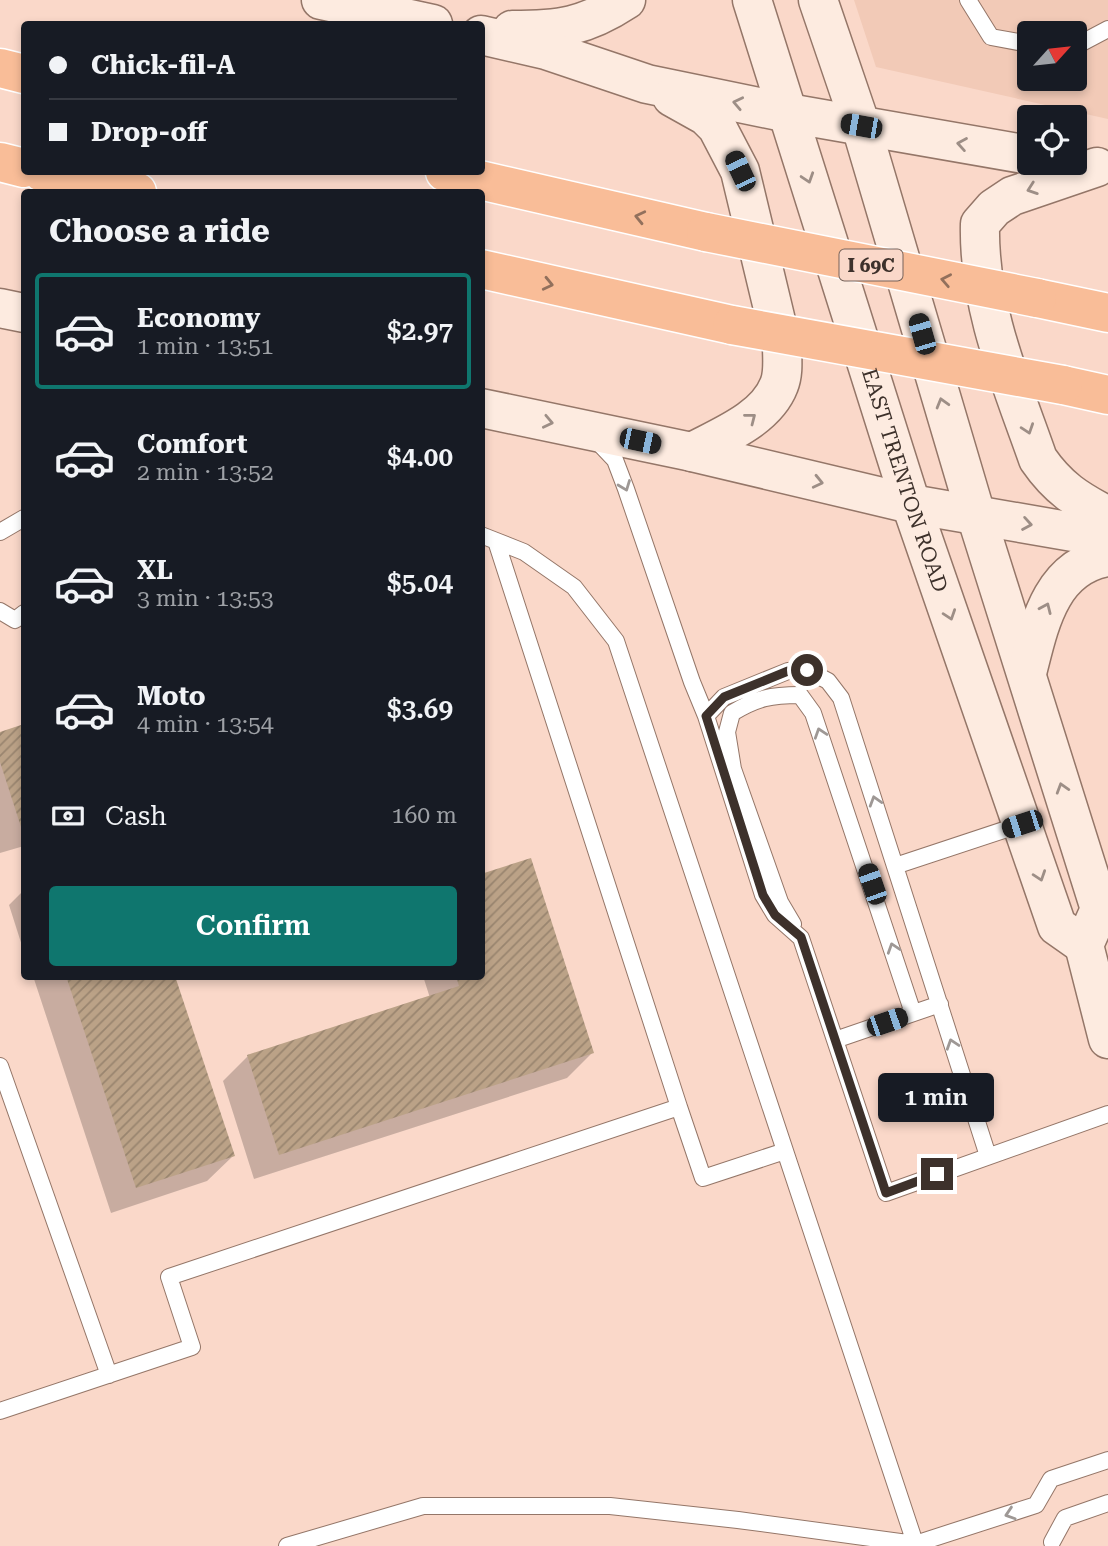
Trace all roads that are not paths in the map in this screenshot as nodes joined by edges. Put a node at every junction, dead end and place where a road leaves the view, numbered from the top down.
1 (321, 0) edge
2 (625, 0) edge
3 (752, 0) edge
4 (818, 0) edge
5 (975, 2) edge
6 (419, 21) edge
7 (1108, 29) edge
8 (485, 33) edge
9 (485, 34) edge
10 (1087, 40) edge
11 (1017, 42) edge
12 (0, 68) edge
13 (21, 73) edge
14 (647, 84) junction
15 (788, 113) junction
16 (861, 126) junction
17 (1017, 153) edge
18 (0, 162) edge
19 (21, 166) edge
20 (1092, 166) edge
21 (56, 175) edge
22 (458, 175) edge
23 (122, 189) edge
24 (485, 270) edge
25 (0, 308) edge
26 (21, 312) edge
27 (1108, 313) edge
28 (1108, 395) edge
29 (485, 409) edge
30 (587, 430) junction
31 (692, 452) junction
32 (911, 504) junction
33 (976, 515) junction
34 (1108, 516) edge
35 (21, 521) edge
36 (0, 533) edge
37 (489, 538) edge
38 (1108, 538) edge
39 (1108, 557) edge
40 (0, 611) edge
41 (21, 615) edge
42 (1027, 673) junction
43 (706, 716) junction
44 (1022, 824) junction
45 (895, 866) junction
46 (801, 937) junction
47 (1084, 945) junction
48 (940, 1004) junction
49 (914, 1013) junction
50 (1108, 1039) edge
51 (835, 1040) junction
52 (0, 1066) edge
53 (678, 1107) junction
54 (1108, 1114) edge
55 (785, 1151) junction
56 (988, 1156) junction
57 (109, 1375) junction
58 (0, 1411) edge
59 (1108, 1460) edge
60 (1108, 1503) edge
61 (1036, 1505) junction
62 (1065, 1518) junction
63 (1052, 1544) edge
64 (916, 1545) edge
65 (287, 1546) edge

1 - 6 main road
2 - 8 main road
3 - 15 main road, EAST TRENTON ROAD
4 - 16 main road
5 - 11 lane
7 - 10 lane
9 - 14 main road
12 - 13 highway
15 -> 14 main road
31 -> 14 main road
15 - 16 main road
15 -> 32 main road, EAST TRENTON ROAD
17 -> 16 main road
33 -> 16 main road
18 - 19 highway
20 -> 34 main road
21 - 23 highway
27 -> 22 highway, I 69C, bridge
24 -> 28 highway, bridge
25 - 26 main road
29 -> 30 main road
30 - 31 main road
30 -> 43 lane
31 -> 32 main road
32 - 33 main road
32 -> 44 main road, EAST TRENTON ROAD
33 -> 38 main road
33 - 42 main road
35 - 36 lane
37 - 53 lane
37 - 55 lane
42 -> 39 main road
40 - 41 lane
47 -> 42 main road
45 -> 43 lane
43 - 46 lane
44 - 45 lane
44 -> 47 main road, EAST TRENTON ROAD
45 - 48 lane
49 -> 46 lane
46 - 51 lane
47 - 50 main road
48 - 49 lane
56 -> 48 lane
49 - 51 lane
51 - 56 lane
52 - 57 lane
53 - 55 lane
53 - 57 lane
54 - 56 lane
55 - 64 lane
57 - 58 lane
59 - 61 lane
60 - 62 lane
61 - 62 lane
61 -> 64 lane
62 - 63 lane
64 - 65 lane

